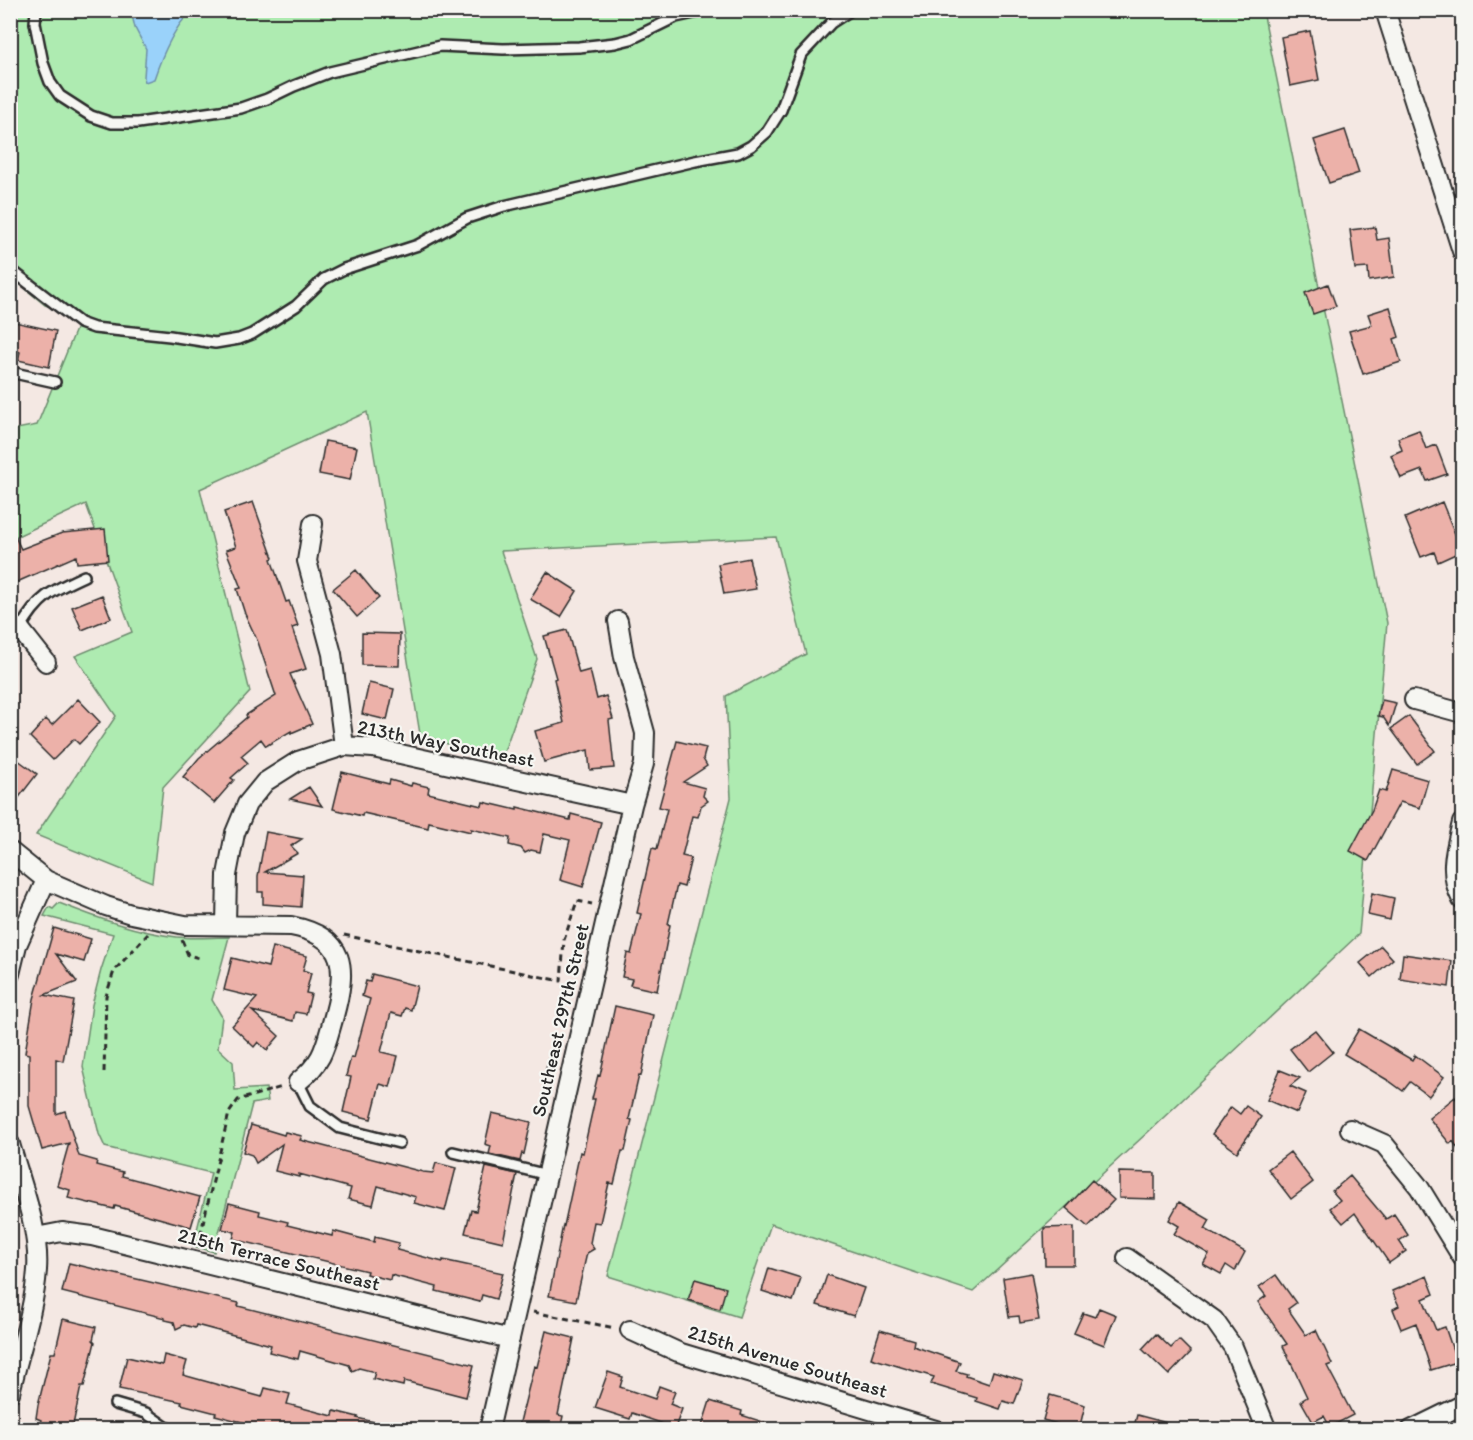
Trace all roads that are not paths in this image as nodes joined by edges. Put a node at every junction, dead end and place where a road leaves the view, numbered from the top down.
1 (36, 10) edge
2 (708, 10) edge
3 (851, 10) edge
4 (1385, 10) edge
5 (1462, 251) edge
6 (10, 269) edge
7 (10, 372) edge
8 (55, 382) dead end
9 (313, 524) dead end
10 (84, 576) dead end
11 (618, 621) dead end
12 (15, 626) edge
13 (46, 662) dead end
14 (1414, 700) dead end
15 (1462, 713) edge
16 (344, 746) junction
17 (632, 805) junction
18 (1462, 823) edge
19 (10, 852) edge
20 (46, 880) junction
21 (1462, 900) edge
22 (226, 924) junction
23 (10, 974) edge
24 (298, 1082) joint
25 (1350, 1129) dead end
26 (399, 1143) dead end
27 (10, 1144) edge
28 (453, 1152) dead end
29 (548, 1175) junction
30 (36, 1237) junction
31 (1462, 1257) edge
32 (1127, 1258) dead end
33 (630, 1330) road end
34 (510, 1339) junction
35 (11, 1386) edge
36 (114, 1404) dead end
37 (1462, 1405) edge
38 (170, 1430) edge
39 (489, 1430) edge
40 (936, 1430) edge
41 (1267, 1430) edge
42 (1411, 1430) edge

1 - 2 lane
3 - 6 lane
4 - 5 street
7 - 8 lane
9 - 16 street
10 - 12 lane
11 - 17 street, Southeast 297th Street
12 - 13 street
14 - 15 street
16 - 17 street, 213th Way Southeast
16 - 22 street, 213th Way Southeast
17 - 29 street, Southeast 297th Street
18 - 21 street
19 - 20 street
20 - 22 street
20 - 23 street
22 - 24 street
24 - 26 lane
25 - 31 street
27 - 30 street
28 - 29 lane
29 - 34 street, Southeast 297th Street
30 - 34 street, 215th Terrace Southeast
30 - 35 street
32 - 41 street
33 - 40 street, 215th Avenue Southeast
34 - 39 street, Southeast 297th Street
36 - 38 lane
37 - 42 street

